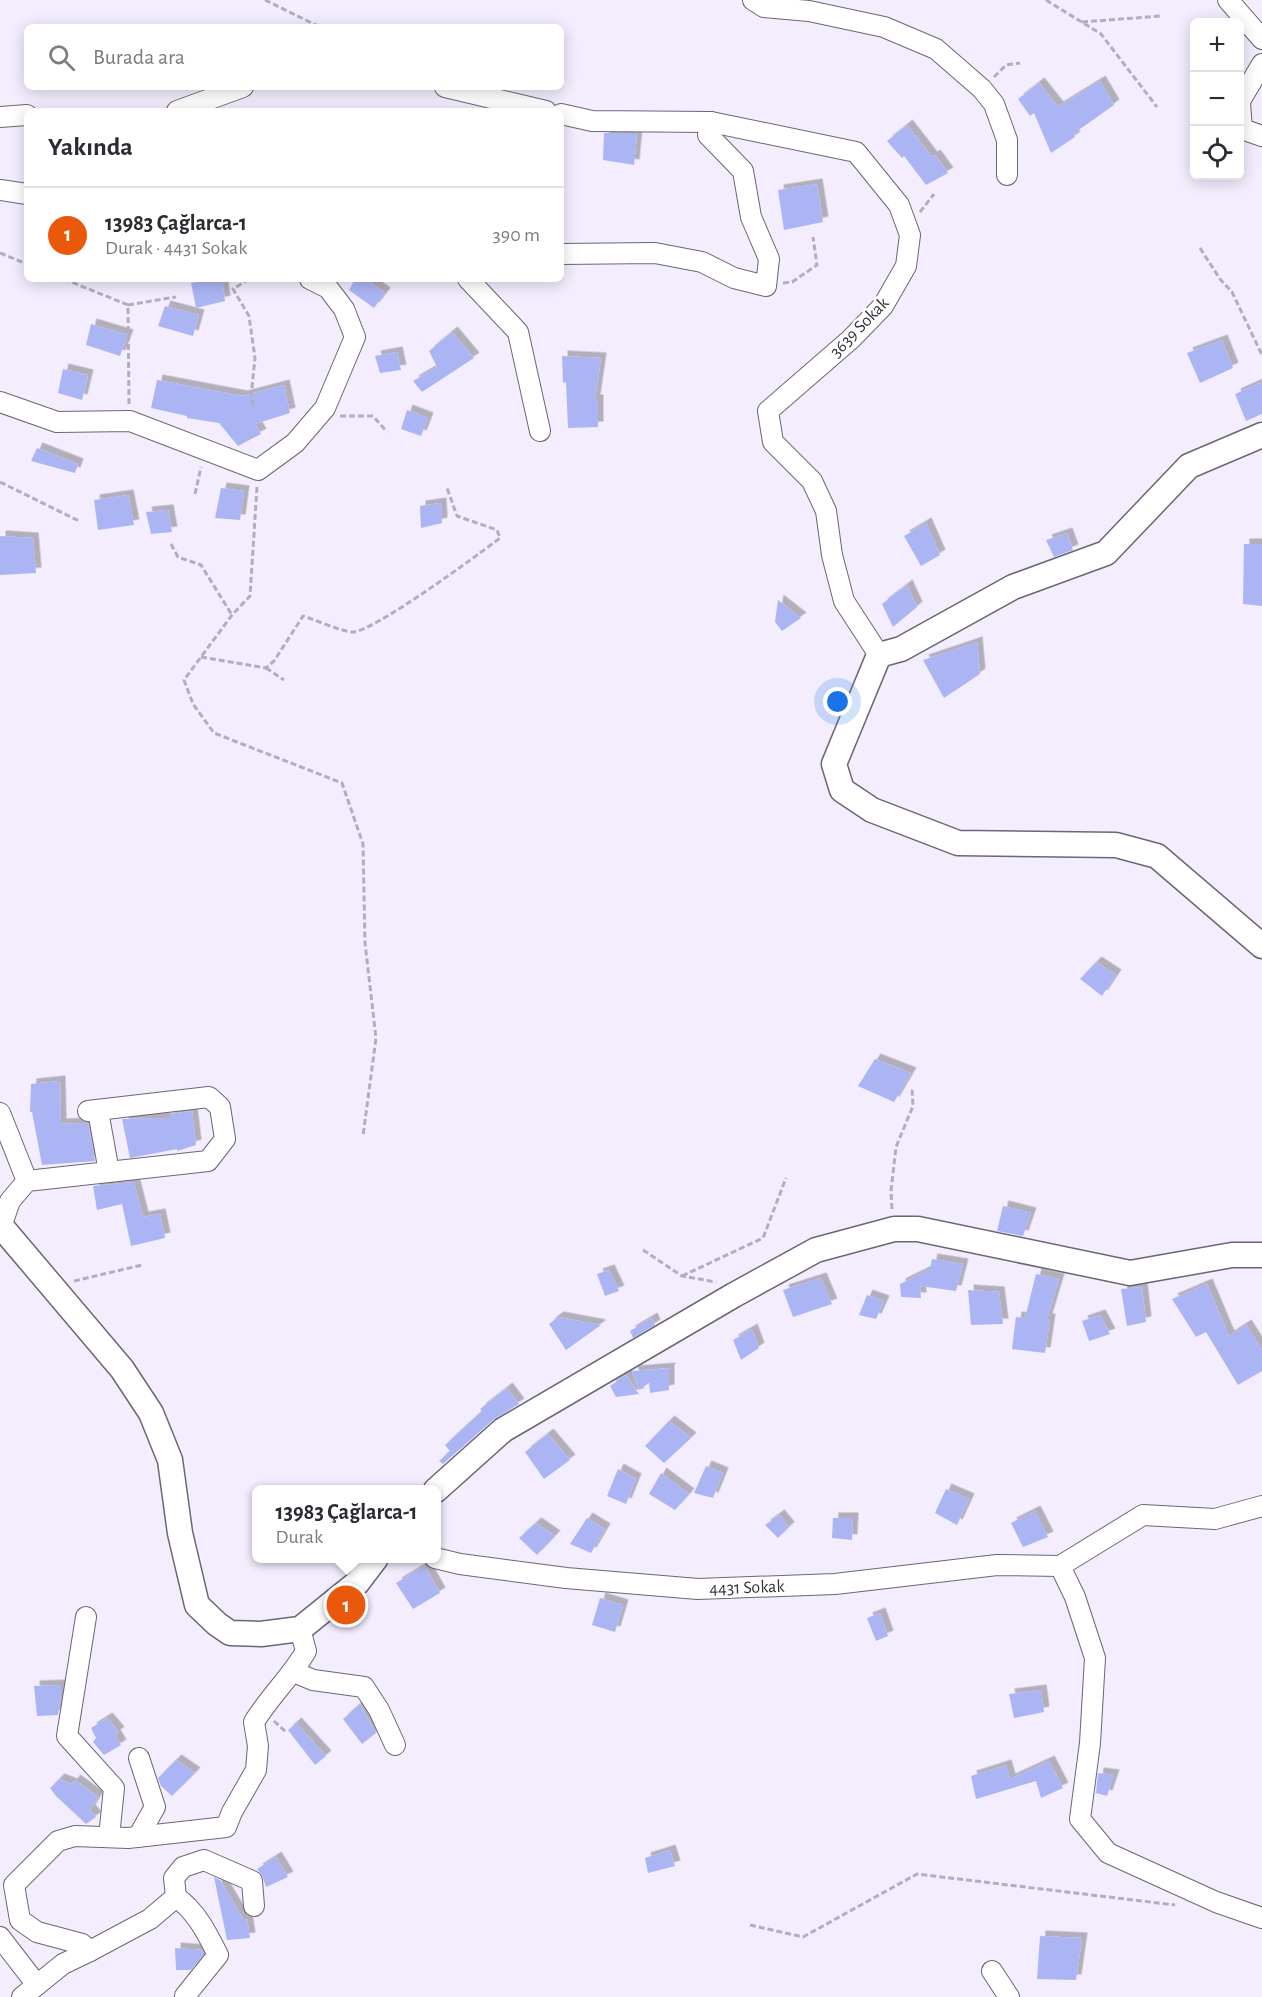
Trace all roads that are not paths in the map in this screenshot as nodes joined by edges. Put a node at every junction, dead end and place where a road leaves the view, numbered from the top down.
1 (753, 0) edge
2 (1228, 0) edge
3 (1262, 39) edge
4 (1262, 64) edge
5 (235, 90) edge
6 (450, 90) edge
7 (454, 90) edge
8 (1244, 94) edge
9 (185, 108) edge
10 (458, 108) edge
11 (533, 108) edge
12 (24, 115) edge
13 (564, 115) edge
14 (0, 117) edge
15 (711, 122) junction
16 (1242, 126) edge
17 (1262, 136) edge
18 (1006, 176) dead end
19 (0, 190) edge
20 (24, 194) edge
21 (564, 254) edge
22 (316, 282) edge
23 (471, 282) edge
24 (0, 402) edge
25 (540, 431) dead end
26 (1262, 435) edge
27 (879, 655) junction
28 (1262, 946) edge
29 (0, 1113) edge
30 (109, 1172) junction
31 (27, 1181) junction
32 (1, 1226) edge
33 (1262, 1256) edge
34 (441, 1486) edge
35 (1262, 1506) edge
36 (441, 1559) edge
37 (372, 1563) edge
38 (1060, 1566) junction
39 (86, 1617) dead end
40 (300, 1629) junction
41 (294, 1672) junction
42 (395, 1745) dead end
43 (139, 1758) dead end
44 (109, 1837) junction
45 (138, 1837) junction
46 (176, 1897) junction
47 (254, 1906) dead end
48 (1262, 1918) edge
49 (0, 1937) edge
50 (90, 1951) junction
51 (992, 1971) dead end
52 (30, 1991) edge
53 (185, 1996) edge
54 (1009, 1997) edge

1 - 18 street
2 - 3 street
4 - 8 street
5 - 9 street
6 - 10 street
7 - 11 street
12 - 14 street
13 - 15 street, 3639 Sokak
15 - 21 street
15 - 27 street, 3639 Sokak
16 - 17 street
19 - 20 street
22 - 24 street
23 - 25 street
26 - 27 street
27 - 28 street
29 - 31 street
30 - 30 street
30 - 31 street
31 - 32 street
32 - 40 street
33 - 34 street
35 - 38 street
36 - 38 street, 4431 Sokak
37 - 40 street
38 - 48 street
39 - 44 street
40 - 41 street
41 - 42 street
41 - 45 street
43 - 45 street
44 - 45 street
44 - 50 street
46 - 47 street
46 - 50 street
46 - 53 street
49 - 52 street
50 - 52 street
51 - 54 street

